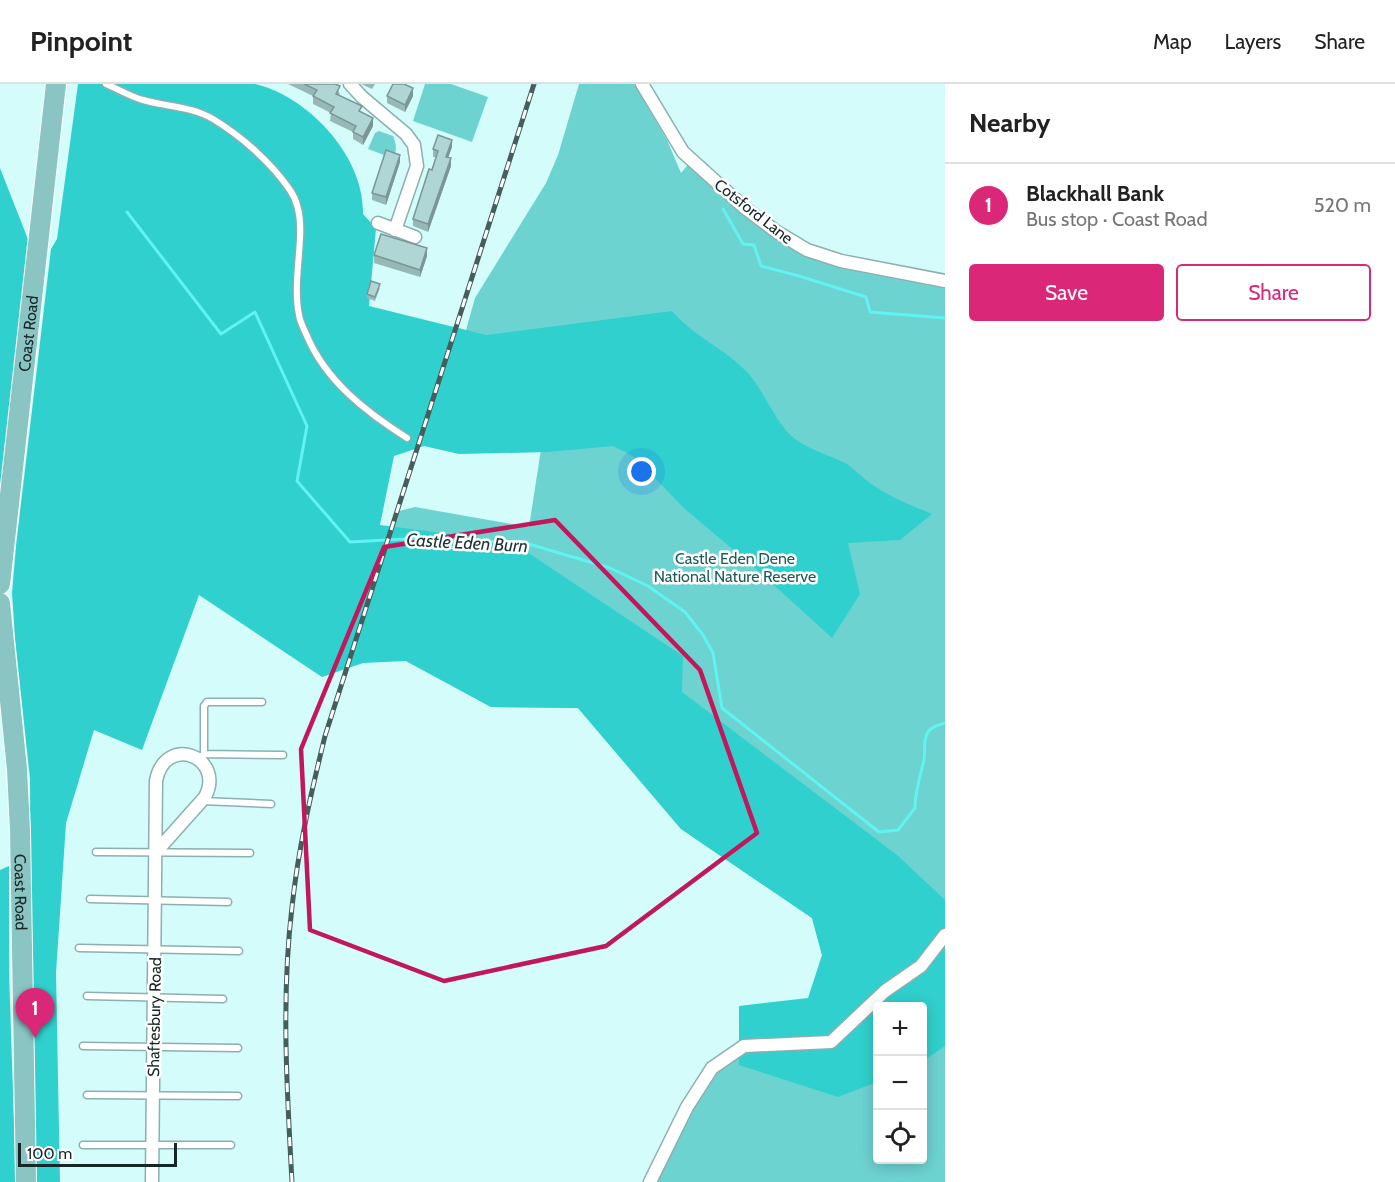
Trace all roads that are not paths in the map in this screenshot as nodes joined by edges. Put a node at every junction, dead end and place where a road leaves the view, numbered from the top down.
1 (56, 84) edge
2 (106, 84) edge
3 (350, 84) edge
4 (642, 84) edge
5 (378, 223) dead end
6 (395, 230) junction
7 (415, 237) dead end
8 (945, 281) edge
9 (407, 438) dead end
10 (0, 584) edge
11 (0, 603) edge
12 (262, 702) dead end
13 (283, 755) dead end
14 (201, 757) junction
15 (202, 801) junction
16 (271, 804) dead end
17 (96, 852) dead end
18 (156, 852) junction
19 (250, 853) dead end
20 (90, 899) dead end
21 (156, 901) junction
22 (228, 902) dead end
23 (945, 935) edge
24 (79, 948) dead end
25 (155, 949) junction
26 (239, 951) dead end
27 (87, 996) dead end
28 (155, 998) junction
29 (223, 999) dead end
30 (83, 1046) dead end
31 (154, 1047) junction
32 (238, 1048) dead end
33 (87, 1095) dead end
34 (153, 1095) junction
35 (238, 1096) dead end
36 (83, 1144) dead end
37 (151, 1144) junction
38 (231, 1145) dead end
39 (26, 1182) edge
40 (152, 1182) edge
41 (650, 1182) edge

1 - 10 main road, Coast Road
2 - 9 lane
3 - 6 street
4 - 8 street, Cotsford Lane
5 - 6 street
6 - 7 street
11 - 39 main road, Coast Road
12 - 14 lane
13 - 14 lane
14 - 15 street
14 - 18 street, Shaftesbury Road
15 - 16 lane
15 - 18 street
17 - 18 lane
18 - 19 lane
18 - 21 street, Shaftesbury Road
20 - 21 lane
21 - 22 lane
21 - 25 street, Shaftesbury Road
23 - 41 street
24 - 25 lane
25 - 26 lane
25 - 28 street, Shaftesbury Road
27 - 28 lane
28 - 29 lane
28 - 31 street, Shaftesbury Road
30 - 31 lane
31 - 32 lane
31 - 34 street, Shaftesbury Road
33 - 34 lane
34 - 35 lane
34 - 37 street, Shaftesbury Road
36 - 37 lane
37 - 38 lane
37 - 40 street, Shaftesbury Road

